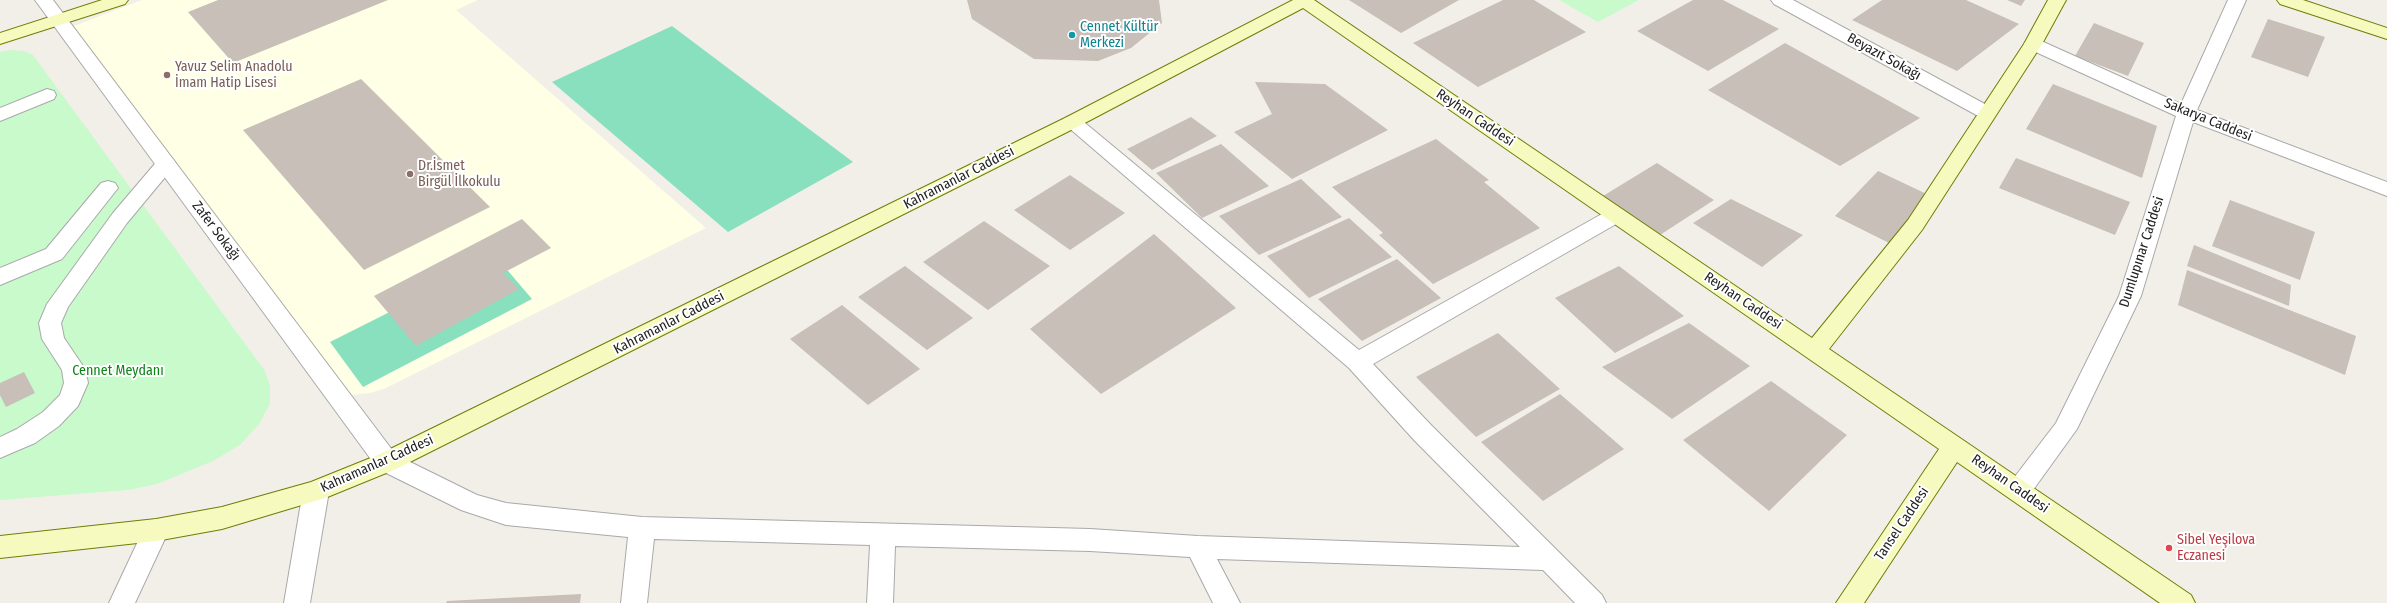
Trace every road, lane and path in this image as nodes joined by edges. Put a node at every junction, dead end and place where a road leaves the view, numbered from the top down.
1 (44, 0) edge
2 (119, 0) edge
3 (1304, 0) edge
4 (1780, 0) edge
5 (2057, 0) edge
6 (2237, 0) edge
7 (2286, 0) edge
8 (58, 20) junction
9 (2387, 34) edge
10 (0, 39) edge
11 (2033, 44) junction
12 (47, 95) dead end
13 (1987, 113) junction
14 (2186, 113) junction
15 (0, 114) edge
16 (1072, 122) junction
17 (166, 164) junction
18 (108, 188) dead end
19 (2387, 189) edge
20 (1616, 215) junction
21 (0, 277) edge
22 (1815, 350) junction
23 (1357, 362) junction
24 (1955, 446) junction
25 (0, 448) edge
26 (387, 462) junction
27 (2019, 490) junction
28 (316, 491) junction
29 (642, 528) junction
30 (156, 530) junction
31 (883, 534) junction
32 (0, 546) edge
33 (1198, 547) junction
34 (1548, 559) junction
35 (122, 603) edge
36 (297, 603) edge
37 (634, 603) edge
38 (880, 603) edge
39 (1227, 603) edge
40 (1593, 603) edge
41 (1849, 603) edge
42 (2182, 603) edge

1 - 8 street, Zafer Sokağı
2 - 8 street
3 - 16 street, Kahramanlar Caddesi
3 - 20 street, Reyhan Caddesi
4 - 13 street, Beyazıt Sokağı
5 - 11 street
6 - 14 street, Dumlupınar Caddesi
7 - 9 street
8 - 10 street
8 - 17 street, Zafer Sokağı
11 - 13 street
11 - 14 street, Sakarya Caddesi
12 - 15 street
13 - 22 street
14 - 19 street, Sakarya Caddesi
14 - 27 street, Dumlupınar Caddesi
16 - 23 street
16 - 26 street, Kahramanlar Caddesi
17 - 25 street
17 - 26 street, Zafer Sokağı
18 - 21 street
20 - 22 street, Reyhan Caddesi
20 - 23 street
22 - 24 street, Reyhan Caddesi
23 - 34 street
24 - 27 street, Reyhan Caddesi
24 - 41 street, Tansel Caddesi
26 - 28 street, Kahramanlar Caddesi
26 - 29 street
27 - 42 street, Reyhan Caddesi
28 - 30 street, Kahramanlar Caddesi
28 - 36 street
29 - 31 street
29 - 37 street
30 - 32 street, Kahramanlar Caddesi
30 - 35 street
31 - 33 street
31 - 38 street
33 - 34 street
33 - 39 street
34 - 40 street

